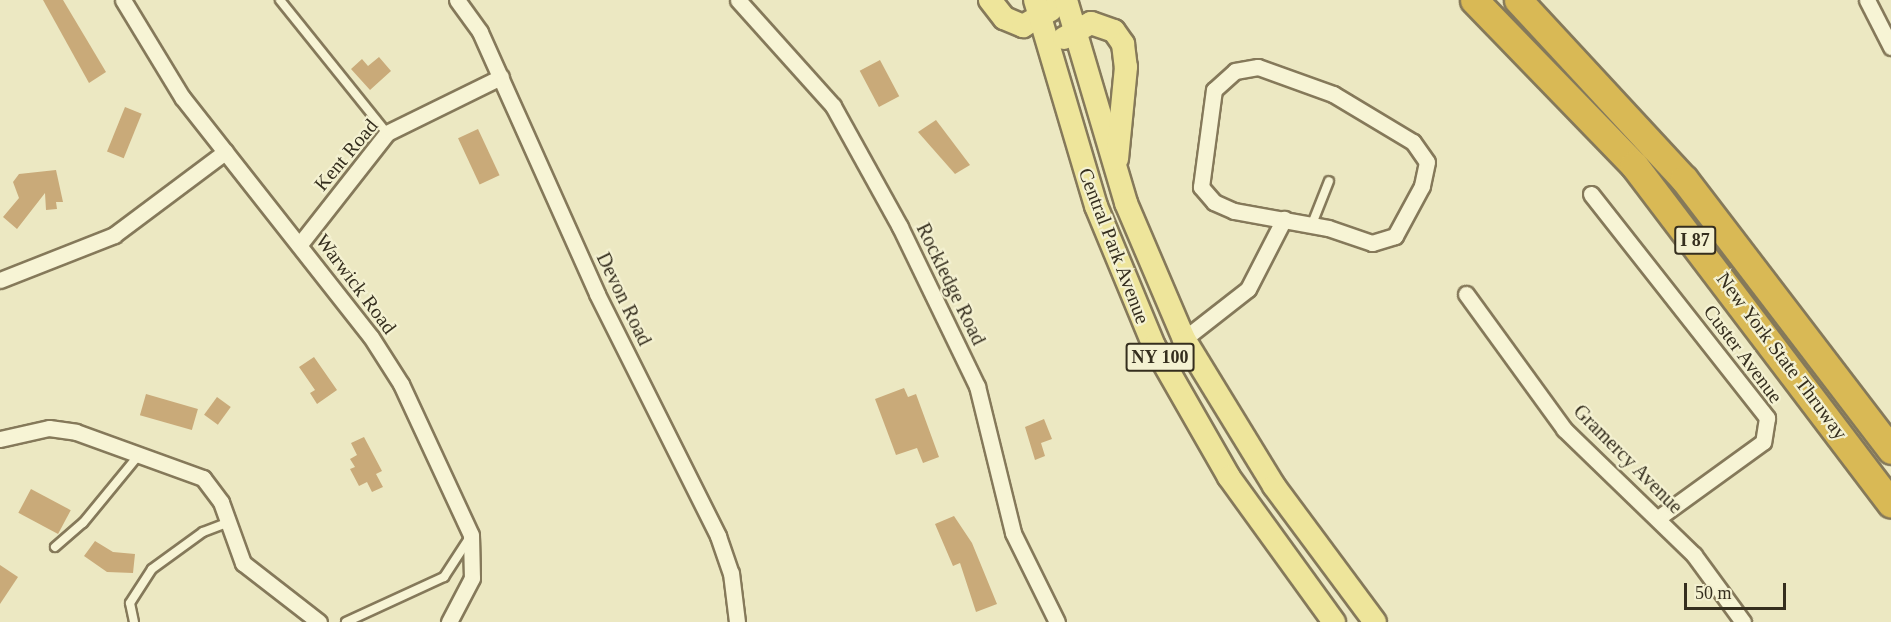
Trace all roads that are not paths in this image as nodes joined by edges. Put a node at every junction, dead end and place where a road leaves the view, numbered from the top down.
1 (123, 0) edge
2 (280, 0) edge
3 (457, 0) edge
4 (738, 0) edge
5 (990, 0) edge
6 (1058, 0) edge
7 (1066, 0) edge
8 (1474, 0) edge
9 (1518, 0) edge
10 (1867, 0) edge
11 (1038, 10) edge
12 (1074, 28) junction
13 (1890, 43) edge
14 (1052, 58) junction
15 (501, 77) junction
16 (387, 133) junction
17 (225, 152) junction
18 (1116, 176) junction
19 (1329, 181) dead end
20 (1591, 194) dead end
21 (1284, 219) junction
22 (1312, 224) junction
23 (300, 244) junction
24 (0, 280) edge
25 (1466, 294) dead end
26 (1184, 339) junction
27 (0, 439) edge
28 (1891, 450) edge
29 (138, 456) junction
30 (1891, 503) edge
31 (1658, 518) junction
32 (227, 523) junction
33 (471, 536) junction
34 (55, 547) dead end
35 (134, 622) edge
36 (319, 622) edge
37 (346, 622) edge
38 (450, 622) edge
39 (736, 622) edge
40 (1057, 622) edge
41 (1334, 622) edge
42 (1375, 622) edge
43 (1743, 622) edge

1 - 17 street, Warwick Road
2 - 16 lane
3 - 15 street, Devon Road
4 - 40 street, Rockledge Road
5 - 11 main road
6 - 11 main road
7 - 12 main road, Central Park Avenue / NY 100
8 - 30 highway, New York State Thruway / I 87
9 - 28 highway, New York State Thruway / I 87
10 - 13 street
11 - 14 main road, Central Park Avenue / NY 100
12 - 14 main road
12 - 18 main road, Central Park Avenue / NY 100
12 - 18 main road
14 - 41 main road, Central Park Avenue / NY 100
15 - 16 street, Kent Road
15 - 39 street, Devon Road
16 - 23 street, Kent Road
17 - 23 street, Warwick Road
17 - 24 street
18 - 26 main road, Central Park Avenue / NY 100
19 - 22 lane
20 - 31 street, Custer Avenue
21 - 22 street
21 - 22 street
21 - 26 street
23 - 33 street, Warwick Road
25 - 31 street, Gramercy Avenue
26 - 42 main road, Central Park Avenue / NY 100
27 - 29 street
29 - 32 street
29 - 34 lane
31 - 43 street, Gramercy Avenue
32 - 35 lane
32 - 36 street
33 - 37 lane
33 - 38 street, Warwick Road

